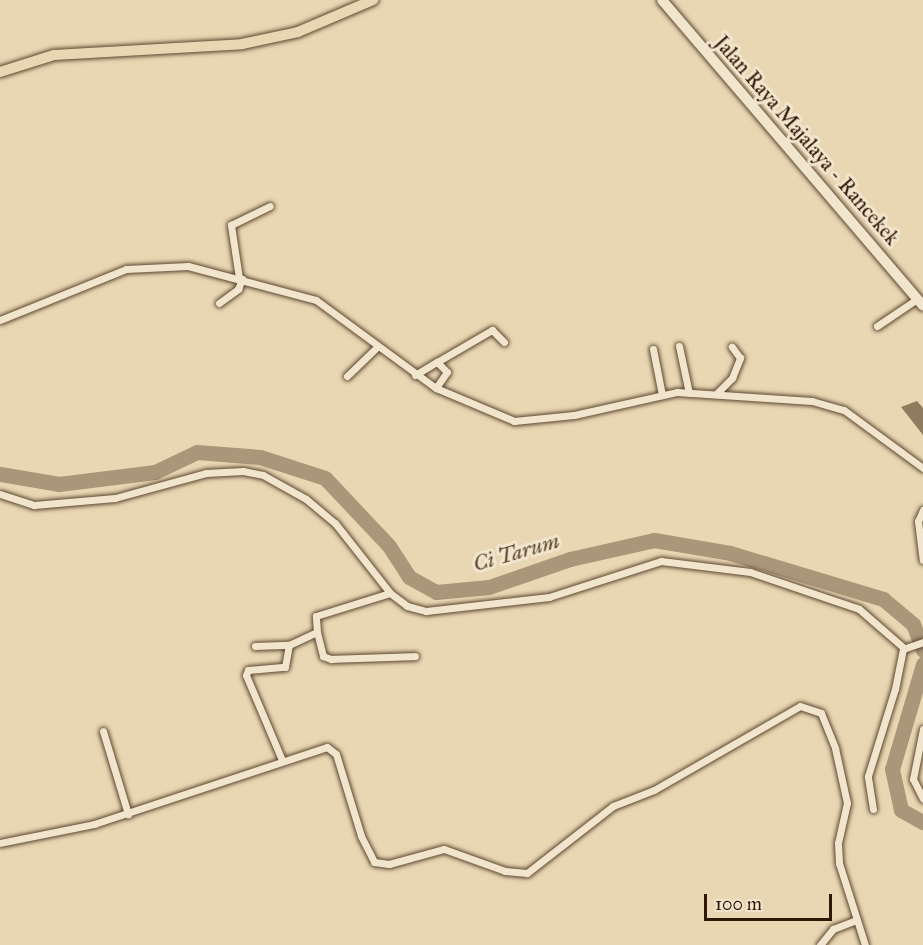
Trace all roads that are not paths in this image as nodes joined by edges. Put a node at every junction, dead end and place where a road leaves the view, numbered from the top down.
1 (373, 0) edge
2 (662, 0) edge
3 (0, 72) edge
4 (270, 206) dead end
5 (241, 279) junction
6 (920, 302) edge
7 (219, 303) dead end
8 (0, 320) edge
9 (877, 326) dead end
10 (504, 342) dead end
11 (680, 346) dead end
12 (732, 346) dead end
13 (376, 348) junction
14 (653, 349) dead end
15 (437, 362) junction
16 (415, 375) junction
17 (346, 376) dead end
18 (436, 388) junction
19 (689, 393) junction
20 (716, 394) junction
21 (662, 395) junction
22 (923, 468) edge
23 (0, 494) edge
24 (923, 510) edge
25 (923, 560) edge
26 (390, 593) junction
27 (317, 632) junction
28 (923, 642) edge
29 (289, 645) junction
30 (255, 646) dead end
31 (905, 647) junction
32 (415, 656) dead end
33 (923, 729) edge
34 (103, 731) dead end
35 (282, 760) junction
36 (923, 799) edge
37 (873, 809) dead end
38 (128, 814) junction
39 (0, 843) edge
40 (855, 920) junction
41 (820, 945) edge
42 (866, 945) edge

1 - 3 main road
2 - 6 main road, Jalan Raya Majalaya - Rancekek
4 - 5 street
5 - 7 street
5 - 8 street
5 - 13 street
6 - 9 street
10 - 15 street
11 - 19 street
12 - 20 street
13 - 16 street
13 - 17 street
14 - 21 street
15 - 16 street
15 - 18 street
16 - 18 street
18 - 21 street
19 - 20 street
19 - 21 street
20 - 22 street
23 - 26 street
24 - 25 street
26 - 27 street
26 - 31 street
27 - 29 street
27 - 32 street
28 - 31 street
29 - 30 street
29 - 35 street
31 - 37 street
33 - 36 street
34 - 38 street
35 - 38 street
35 - 40 street
38 - 39 street
40 - 41 street
40 - 42 street

